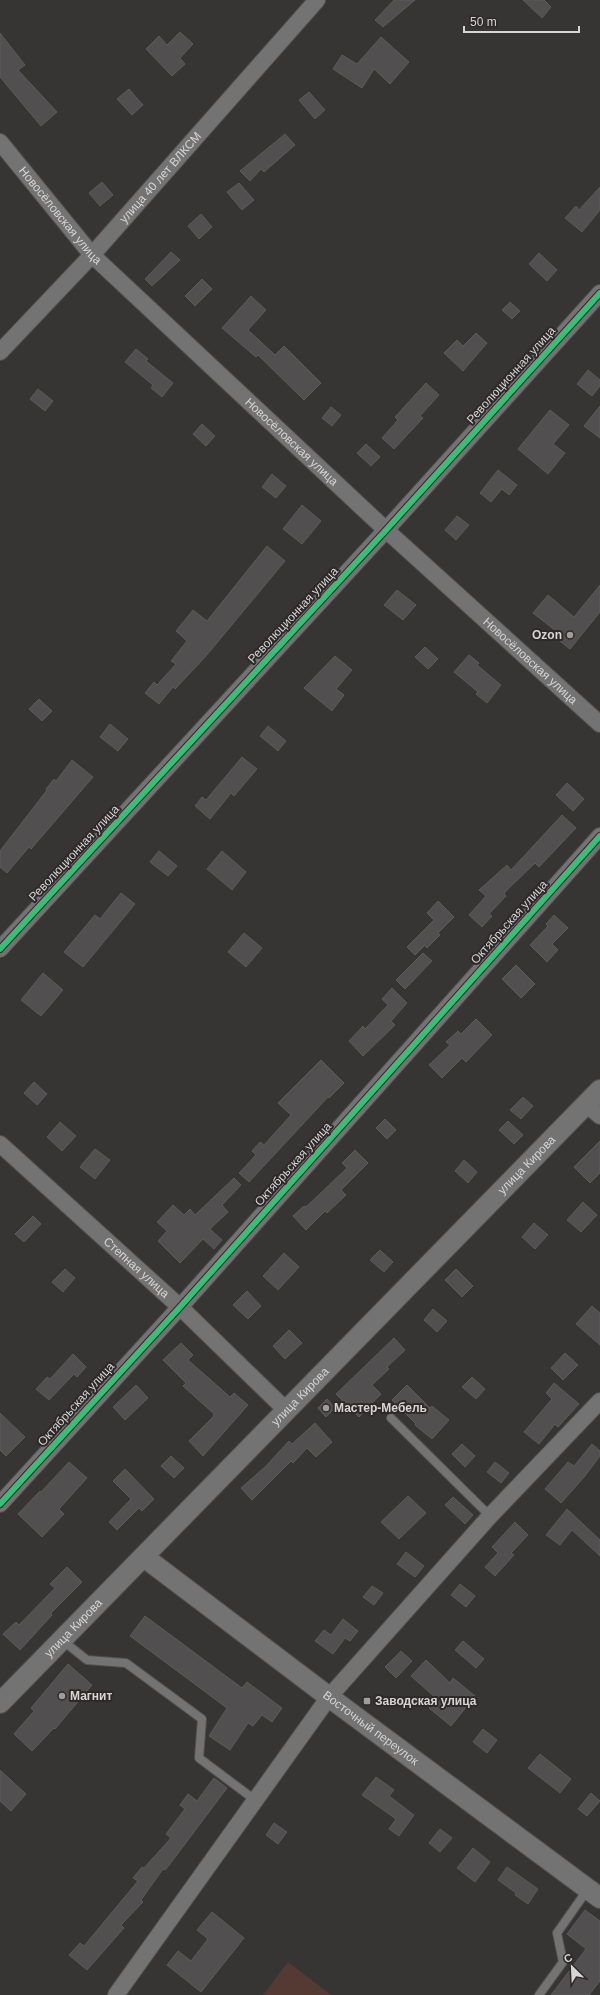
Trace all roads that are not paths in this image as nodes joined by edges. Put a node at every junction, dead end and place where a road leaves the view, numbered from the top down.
1 (317, 0) edge
2 (0, 142) edge
3 (92, 256) junction
4 (600, 293) edge
5 (0, 352) edge
6 (386, 530) junction
7 (600, 724) edge
8 (600, 836) edge
9 (0, 950) edge
10 (600, 1090) edge
11 (593, 1110) edge
12 (0, 1144) edge
13 (180, 1307) junction
14 (600, 1401) edge
15 (287, 1411) junction
16 (391, 1418) dead end
17 (0, 1504) edge
18 (490, 1516) junction
19 (144, 1557) junction
20 (62, 1640) junction
21 (329, 1697) junction
22 (0, 1703) edge
23 (255, 1800) junction
24 (594, 1893) edge
25 (116, 1995) edge
26 (539, 1995) edge

1 - 3 street, улица 40 лет ВЛКСМ
2 - 3 street, Новосёловская улица
3 - 5 street, улица 40 лет ВЛКСМ
3 - 6 street, Новосёловская улица
4 - 6 street, Революционная улица
6 - 7 street, Новосёловская улица
6 - 9 street, Революционная улица
8 - 13 street, Октябрьская улица
10 - 11 street, улица Кирова
11 - 15 street, улица Кирова
12 - 13 street, Степная улица
13 - 15 street, Степная улица
13 - 17 street, Октябрьская улица
14 - 18 street
15 - 19 street, улица Кирова
16 - 18 lane
18 - 21 street
19 - 20 street, улица Кирова
19 - 21 street, Восточный переулок
20 - 22 street, улица Кирова
20 - 23 lane
21 - 23 street
21 - 24 street, Восточный переулок
23 - 25 street
24 - 26 lane

